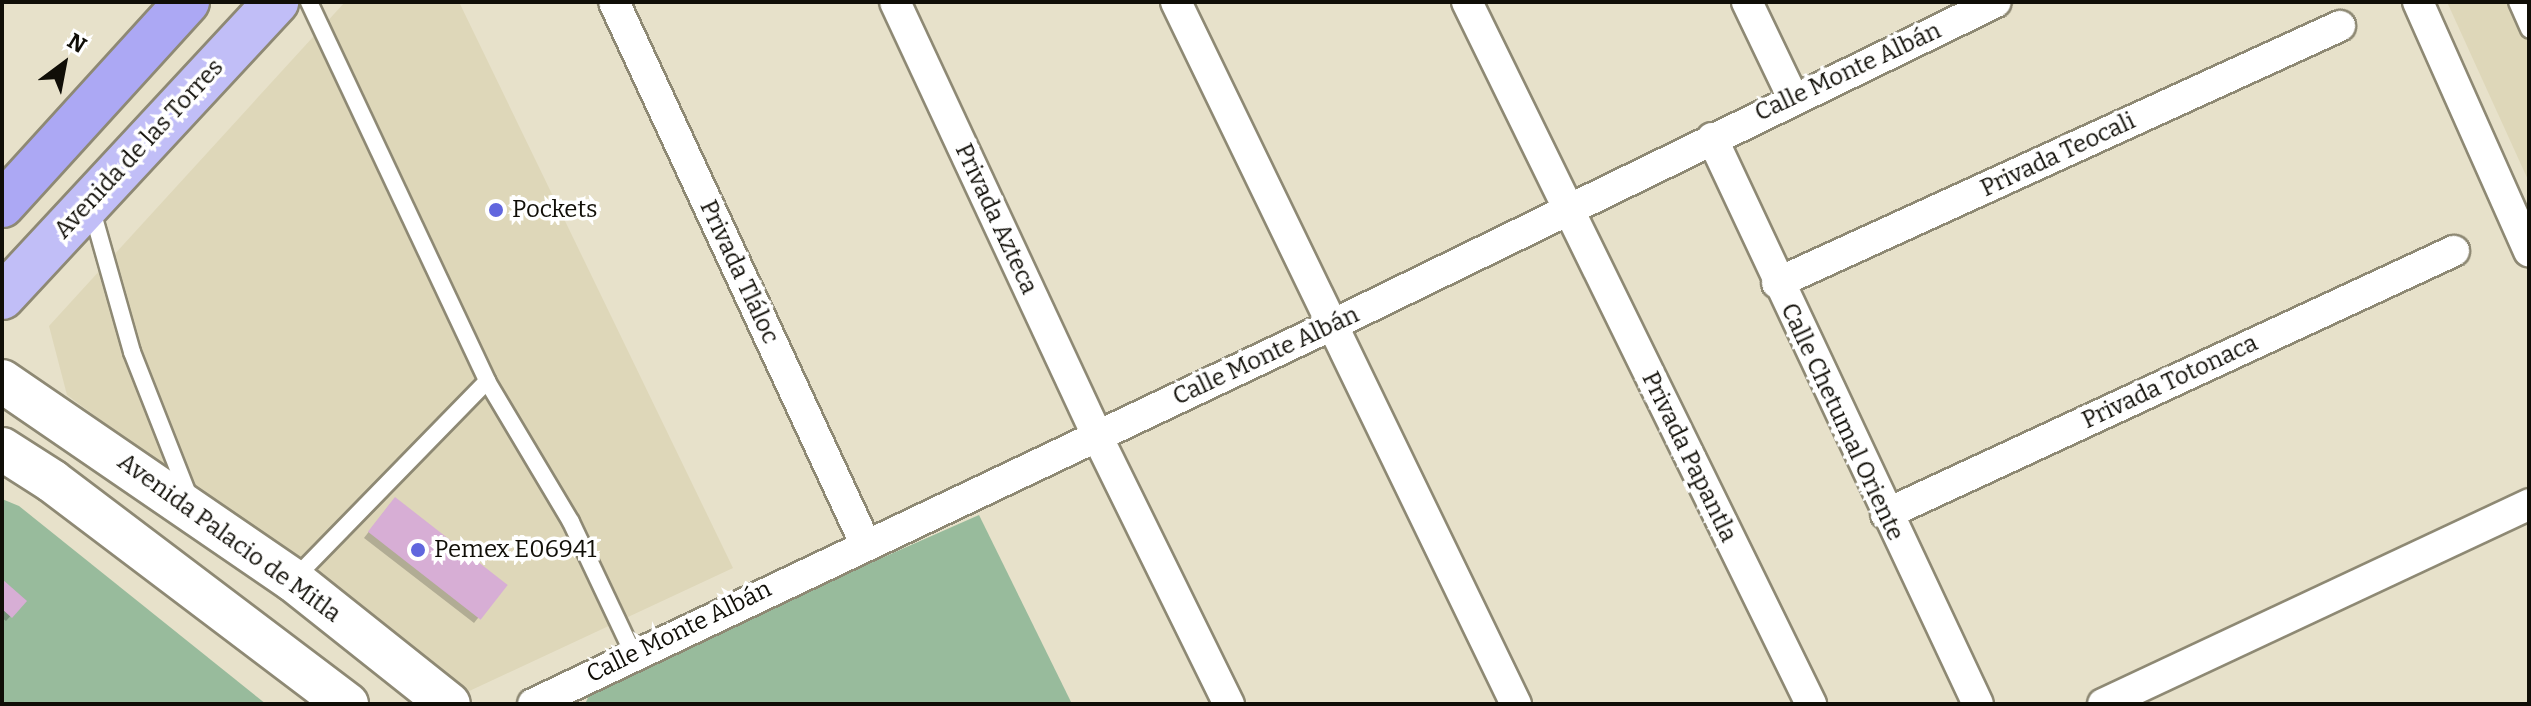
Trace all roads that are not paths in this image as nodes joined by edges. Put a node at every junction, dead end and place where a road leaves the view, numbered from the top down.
1 (187, 2) edge
2 (276, 2) edge
3 (309, 2) edge
4 (614, 2) edge
5 (895, 2) edge
6 (1176, 2) edge
7 (1467, 2) edge
8 (1747, 2) edge
9 (1996, 2) edge
10 (2418, 2) edge
11 (2517, 2) edge
12 (2340, 26) dead end
13 (2529, 29) edge
14 (1793, 98) junction
15 (1712, 138) junction
16 (90, 201) junction
17 (2, 205) edge
18 (1567, 210) junction
19 (2454, 251) dead end
20 (2529, 251) edge
21 (1777, 283) junction
22 (2, 297) edge
23 (1332, 325) junction
24 (2, 381) edge
25 (487, 381) junction
26 (1097, 436) junction
27 (2, 449) edge
28 (2529, 504) edge
29 (195, 511) junction
30 (1886, 514) junction
31 (865, 543) junction
32 (293, 580) junction
33 (633, 653) junction
34 (347, 704) edge
35 (449, 704) edge
36 (533, 704) edge
37 (1229, 704) edge
38 (1516, 704) edge
39 (1811, 704) edge
40 (1978, 704) edge
41 (2103, 704) edge

1 - 17 highway
2 - 16 main road, Avenida de las Torres
3 - 25 lane
4 - 31 street, Privada Tláloc
5 - 26 street, Privada Azteca
6 - 23 street
7 - 18 street, Privada Papantla
8 - 14 street
9 - 14 street, Calle Monte Albán
10 - 20 street
11 - 13 lane
12 - 21 street, Privada Teocali
14 - 15 street, Calle Monte Albán
15 - 18 street, Calle Monte Albán
15 - 21 street, Calle Chetumal Oriente
16 - 22 main road, Avenida de las Torres
16 - 29 lane
18 - 23 street, Calle Monte Albán
18 - 39 street, Privada Papantla
19 - 30 street, Privada Totonaca
21 - 30 street, Calle Chetumal Oriente
23 - 26 street, Calle Monte Albán
23 - 38 street
24 - 29 main road, Avenida Palacio de Mitla
25 - 32 lane
25 - 33 lane
26 - 31 street, Calle Monte Albán
26 - 37 street, Privada Azteca
27 - 34 main road
28 - 41 street
29 - 32 main road, Avenida Palacio de Mitla
30 - 40 street, Calle Chetumal Oriente
31 - 33 street, Calle Monte Albán
32 - 35 main road, Avenida Palacio de Mitla
33 - 36 street, Calle Monte Albán

